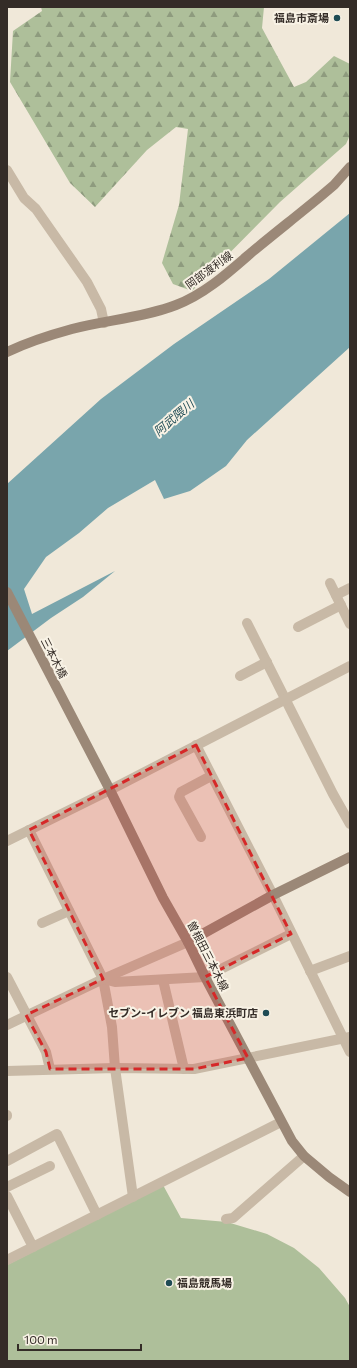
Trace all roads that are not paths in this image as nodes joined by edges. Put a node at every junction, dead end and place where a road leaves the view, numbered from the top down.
1 (350, 167) edge
2 (7, 170) edge
3 (104, 323) junction
4 (7, 352) edge
5 (330, 583) dead end
6 (350, 588) edge
7 (7, 592) edge
8 (336, 595) junction
9 (341, 605) junction
10 (247, 622) dead end
11 (350, 624) edge
12 (298, 627) dead end
13 (267, 662) junction
14 (350, 666) edge
15 (240, 676) dead end
16 (286, 699) junction
17 (80, 734) joint
18 (196, 745) junction
19 (211, 776) junction
20 (110, 790) junction
21 (350, 824) edge
22 (29, 830) junction
23 (201, 837) dead end
24 (7, 841) edge
25 (350, 857) edge
26 (273, 895) junction
27 (69, 911) junction
28 (42, 923) dead end
29 (292, 934) junction
30 (188, 942) junction
31 (350, 956) edge
32 (310, 971) junction
33 (7, 977) edge
34 (205, 977) junction
35 (103, 979) junction
36 (163, 980) junction
37 (26, 1015) junction
38 (7, 1025) edge
39 (347, 1038) edge
40 (350, 1052) edge
41 (248, 1058) junction
42 (115, 1068) junction
43 (50, 1069) junction
44 (184, 1069) junction
45 (7, 1071) edge
46 (281, 1122) junction
47 (304, 1156) junction
48 (7, 1161) edge
49 (50, 1166) dead end
50 (7, 1187) edge
51 (350, 1192) edge
52 (7, 1196) edge
53 (133, 1197) junction
54 (96, 1215) junction
55 (226, 1219) dead end
56 (33, 1247) junction
57 (7, 1260) edge

1 - 3 street, 岡部渡利線
2 - 3 street
3 - 4 street, 岡部渡利線
5 - 8 street
6 - 8 street
7 - 17 street, 三本木橋
8 - 9 street
9 - 11 street
9 - 12 street
10 - 13 street
13 - 15 street
13 - 16 street
14 - 16 street
16 - 18 street
16 - 21 street
17 - 20 street, 曽根田三本木線
18 - 19 street
18 - 20 street
19 - 23 street
19 - 26 street
20 - 22 street
20 - 30 street, 曽根田三本木線
22 - 24 street
22 - 27 street
25 - 26 street
26 - 29 street
26 - 30 street
27 - 28 street
27 - 35 street
29 - 32 street
29 - 34 street
30 - 34 street, 曽根田三本木線
30 - 35 street
31 - 32 street
32 - 39 street
33 - 37 street
34 - 36 street
34 - 41 street, 曽根田三本木線
35 - 36 street
35 - 37 street
35 - 42 street
36 - 44 street
37 - 38 street
37 - 43 street
39 - 40 street
39 - 41 street
41 - 44 street
41 - 46 street, 曽根田三本木線
42 - 43 street
42 - 44 street
42 - 53 street
43 - 45 street
46 - 47 street, 曽根田三本木線
46 - 53 street
47 - 51 street, 曽根田三本木線
47 - 55 street
48 - 54 street
49 - 50 street
52 - 56 street
53 - 54 street
54 - 56 street
56 - 57 street

